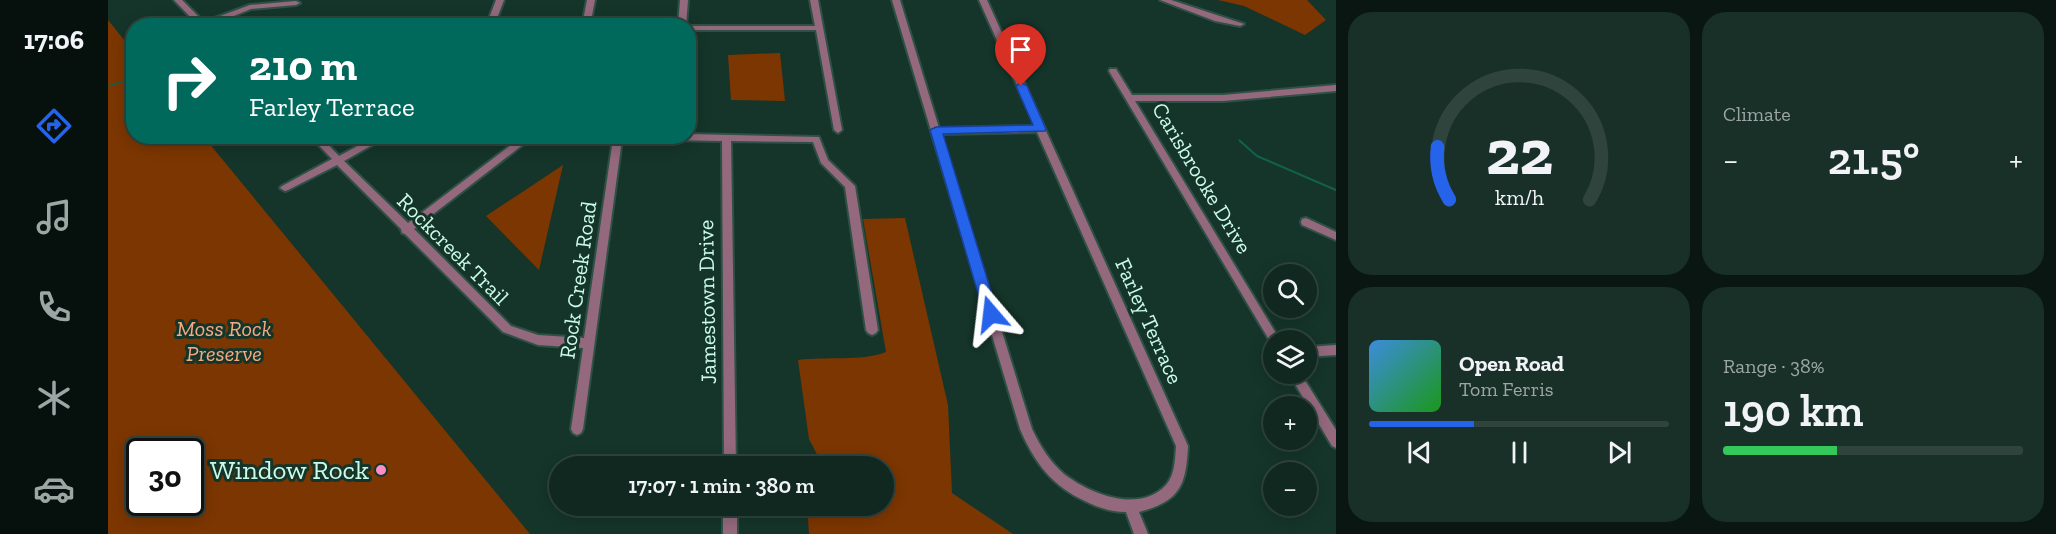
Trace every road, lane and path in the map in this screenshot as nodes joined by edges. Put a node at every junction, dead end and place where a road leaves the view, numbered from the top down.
1 (178, 0) edge
2 (500, 0) edge
3 (591, 0) edge
4 (684, 0) edge
5 (814, 0) edge
6 (896, 0) edge
7 (983, 0) edge
8 (1164, 0) edge
9 (296, 3) dead end
10 (196, 18) edge
11 (221, 18) edge
12 (493, 18) edge
13 (588, 18) edge
14 (683, 18) edge
15 (1240, 24) dead end
16 (696, 28) edge
17 (819, 28) junction
18 (1113, 71) dead end
19 (1336, 88) edge
20 (1129, 98) junction
21 (1041, 129) junction
22 (838, 130) dead end
23 (936, 130) junction
24 (696, 137) edge
25 (726, 137) junction
26 (322, 144) edge
27 (369, 144) edge
28 (520, 144) edge
29 (617, 144) edge
30 (338, 160) junction
31 (285, 188) dead end
32 (1306, 222) dead end
33 (406, 230) junction
34 (1336, 236) edge
35 (872, 330) dead end
36 (1269, 330) edge
37 (589, 343) junction
38 (1336, 350) edge
39 (1317, 351) edge
40 (1301, 384) edge
41 (577, 429) dead end
42 (1336, 442) edge
43 (730, 456) edge
44 (1130, 506) junction
45 (730, 516) edge
46 (730, 534) edge
47 (1141, 534) edge

1 - 10 street
2 - 12 street
3 - 13 street
4 - 14 street
5 - 17 street
6 - 23 street
7 - 21 street, Farley Terrace
8 - 15 street
9 - 11 street
16 - 17 street
17 - 22 street
18 - 20 street, Carisbrooke Drive
19 - 20 street, Carisbrooke Drive
20 - 36 street, Carisbrooke Drive
21 - 23 street
21 - 44 street, Farley Terrace
23 - 44 street
24 - 25 street
25 - 35 street
25 - 43 street, Jamestown Drive
26 - 30 street, Rockcreek Trail
27 - 30 street
28 - 33 street
29 - 37 street, Rock Creek Road
30 - 31 street
30 - 33 street, Rockcreek Trail
32 - 34 street
33 - 37 street, Rockcreek Trail
37 - 41 street, Rock Creek Road
38 - 39 street
40 - 42 street
44 - 47 street
45 - 46 street

